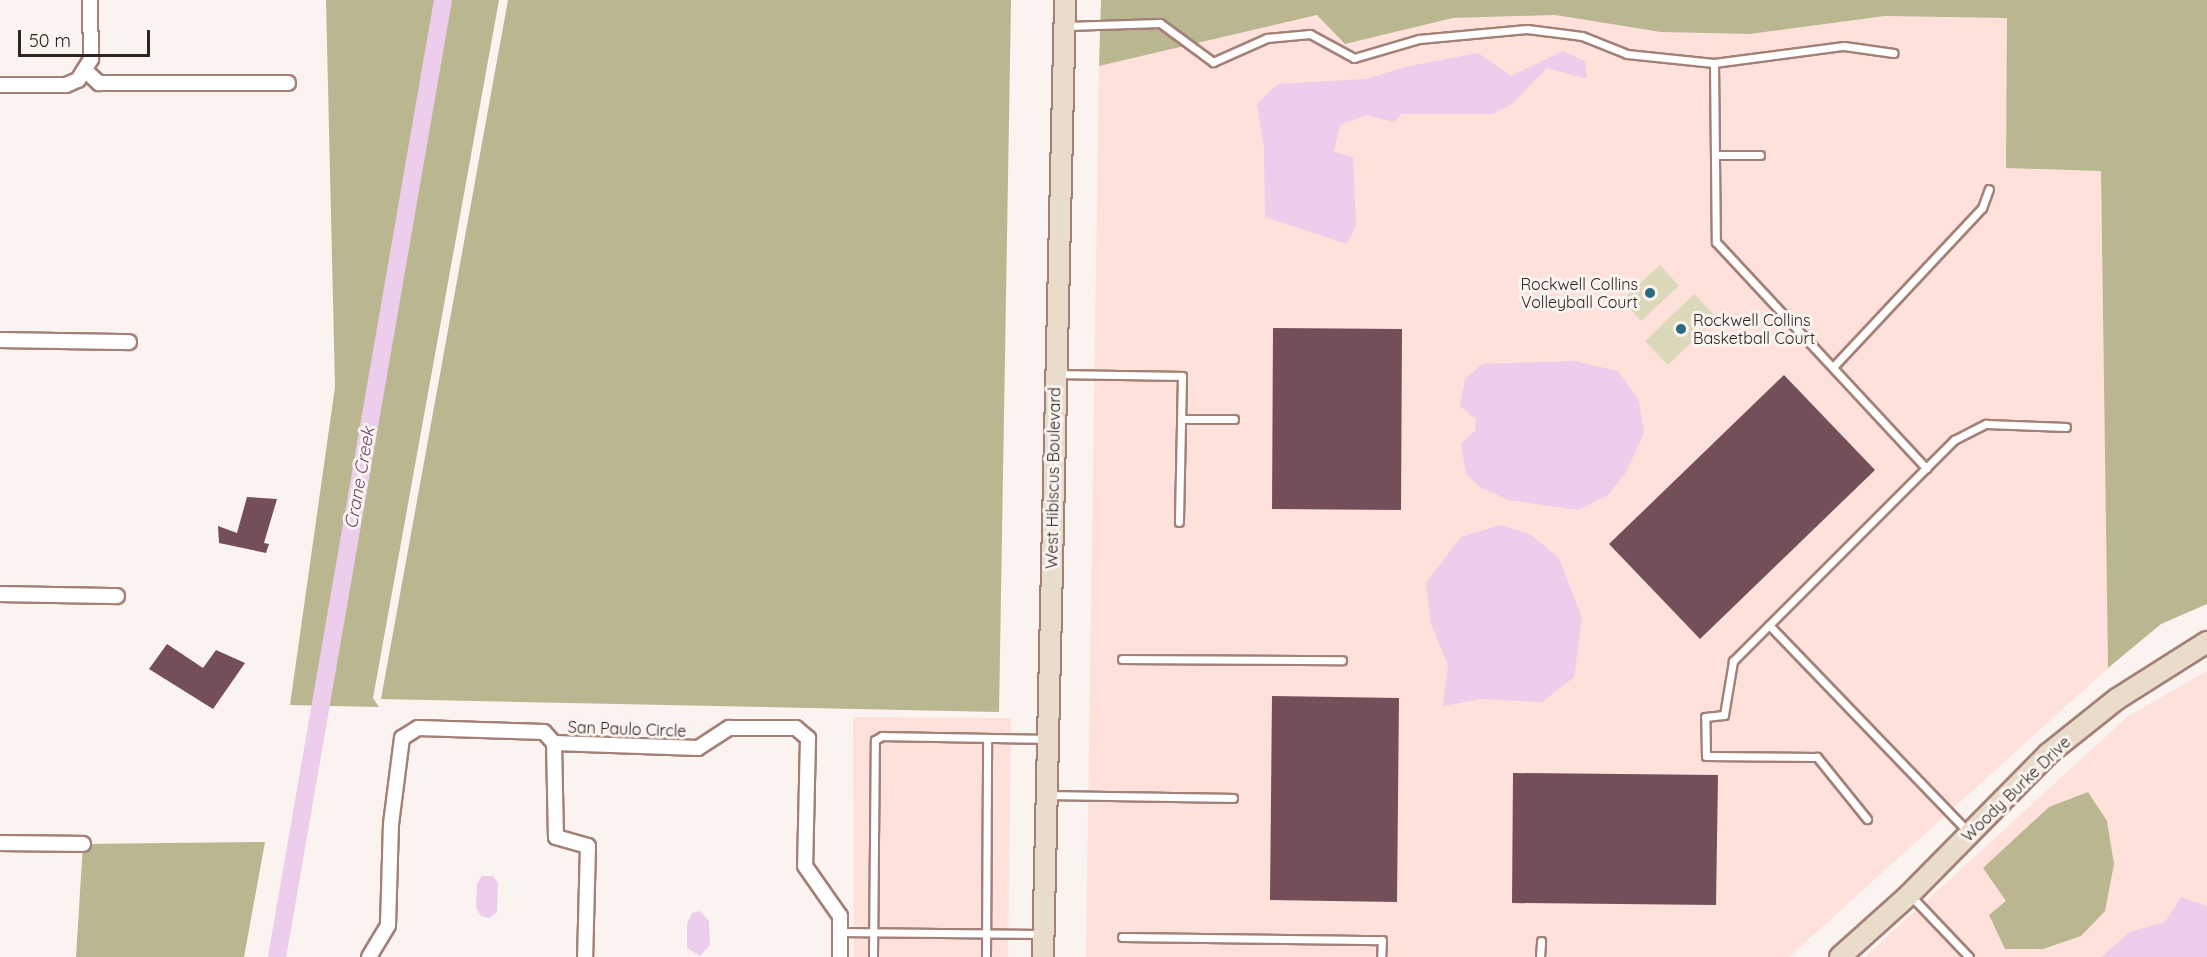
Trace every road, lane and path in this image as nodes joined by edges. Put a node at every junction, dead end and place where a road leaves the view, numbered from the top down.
1 (90, 0) edge
2 (1065, 0) edge
3 (1065, 26) junction
4 (1894, 53) dead end
5 (1714, 63) junction
6 (86, 71) junction
7 (288, 82) dead end
8 (0, 85) edge
9 (1715, 154) junction
10 (1760, 155) dead end
11 (1989, 189) dead end
12 (0, 340) edge
13 (129, 342) dead end
14 (1833, 368) junction
15 (1056, 374) junction
16 (1182, 418) junction
17 (1234, 419) dead end
18 (2066, 427) dead end
19 (1926, 468) junction
20 (1179, 522) dead end
21 (0, 594) edge
22 (117, 596) dead end
23 (1769, 625) junction
24 (2207, 642) edge
25 (1122, 659) dead end
26 (1342, 660) dead end
27 (987, 738) junction
28 (1047, 739) junction
29 (554, 743) junction
30 (1045, 795) junction
31 (1233, 798) dead end
32 (1867, 819) dead end
33 (1970, 834) junction
34 (0, 843) edge
35 (83, 844) dead end
36 (1909, 895) junction
37 (840, 932) junction
38 (873, 933) junction
39 (986, 934) junction
40 (1044, 934) junction
41 (1122, 937) dead end
42 (1541, 941) dead end
43 (369, 957) edge
44 (585, 957) edge
45 (840, 957) edge
46 (873, 957) edge
47 (986, 957) edge
48 (1043, 957) edge
49 (1382, 957) edge
50 (1540, 957) edge
51 (1840, 957) edge
52 (1969, 957) edge

1 - 6 street
2 - 3 street, West Hibiscus Boulevard
3 - 5 lane
3 - 15 street, West Hibiscus Boulevard
4 - 5 lane
5 - 9 lane
6 - 7 street
6 - 8 street
9 - 10 lane
9 - 14 lane
11 - 14 lane
12 - 13 street
14 - 19 lane
15 - 16 lane
15 - 28 street, West Hibiscus Boulevard
16 - 17 lane
16 - 20 lane
18 - 19 lane
19 - 23 lane
21 - 22 street
23 - 32 lane
23 - 33 lane
24 - 33 street, Woody Burke Drive
25 - 26 lane
27 - 28 lane
27 - 38 lane
27 - 39 lane
28 - 30 street, West Hibiscus Boulevard
29 - 37 street, San Paulo Circle
29 - 43 street, San Paulo Circle
29 - 44 street
30 - 31 lane
30 - 40 street, West Hibiscus Boulevard
33 - 36 street, Woody Burke Drive
34 - 35 street
36 - 51 street, Woody Burke Drive
36 - 52 lane
37 - 38 lane
37 - 45 street, San Paulo Circle
38 - 39 lane
38 - 46 lane
39 - 40 lane
39 - 47 lane
40 - 48 street, West Hibiscus Boulevard
41 - 49 lane
42 - 50 lane

